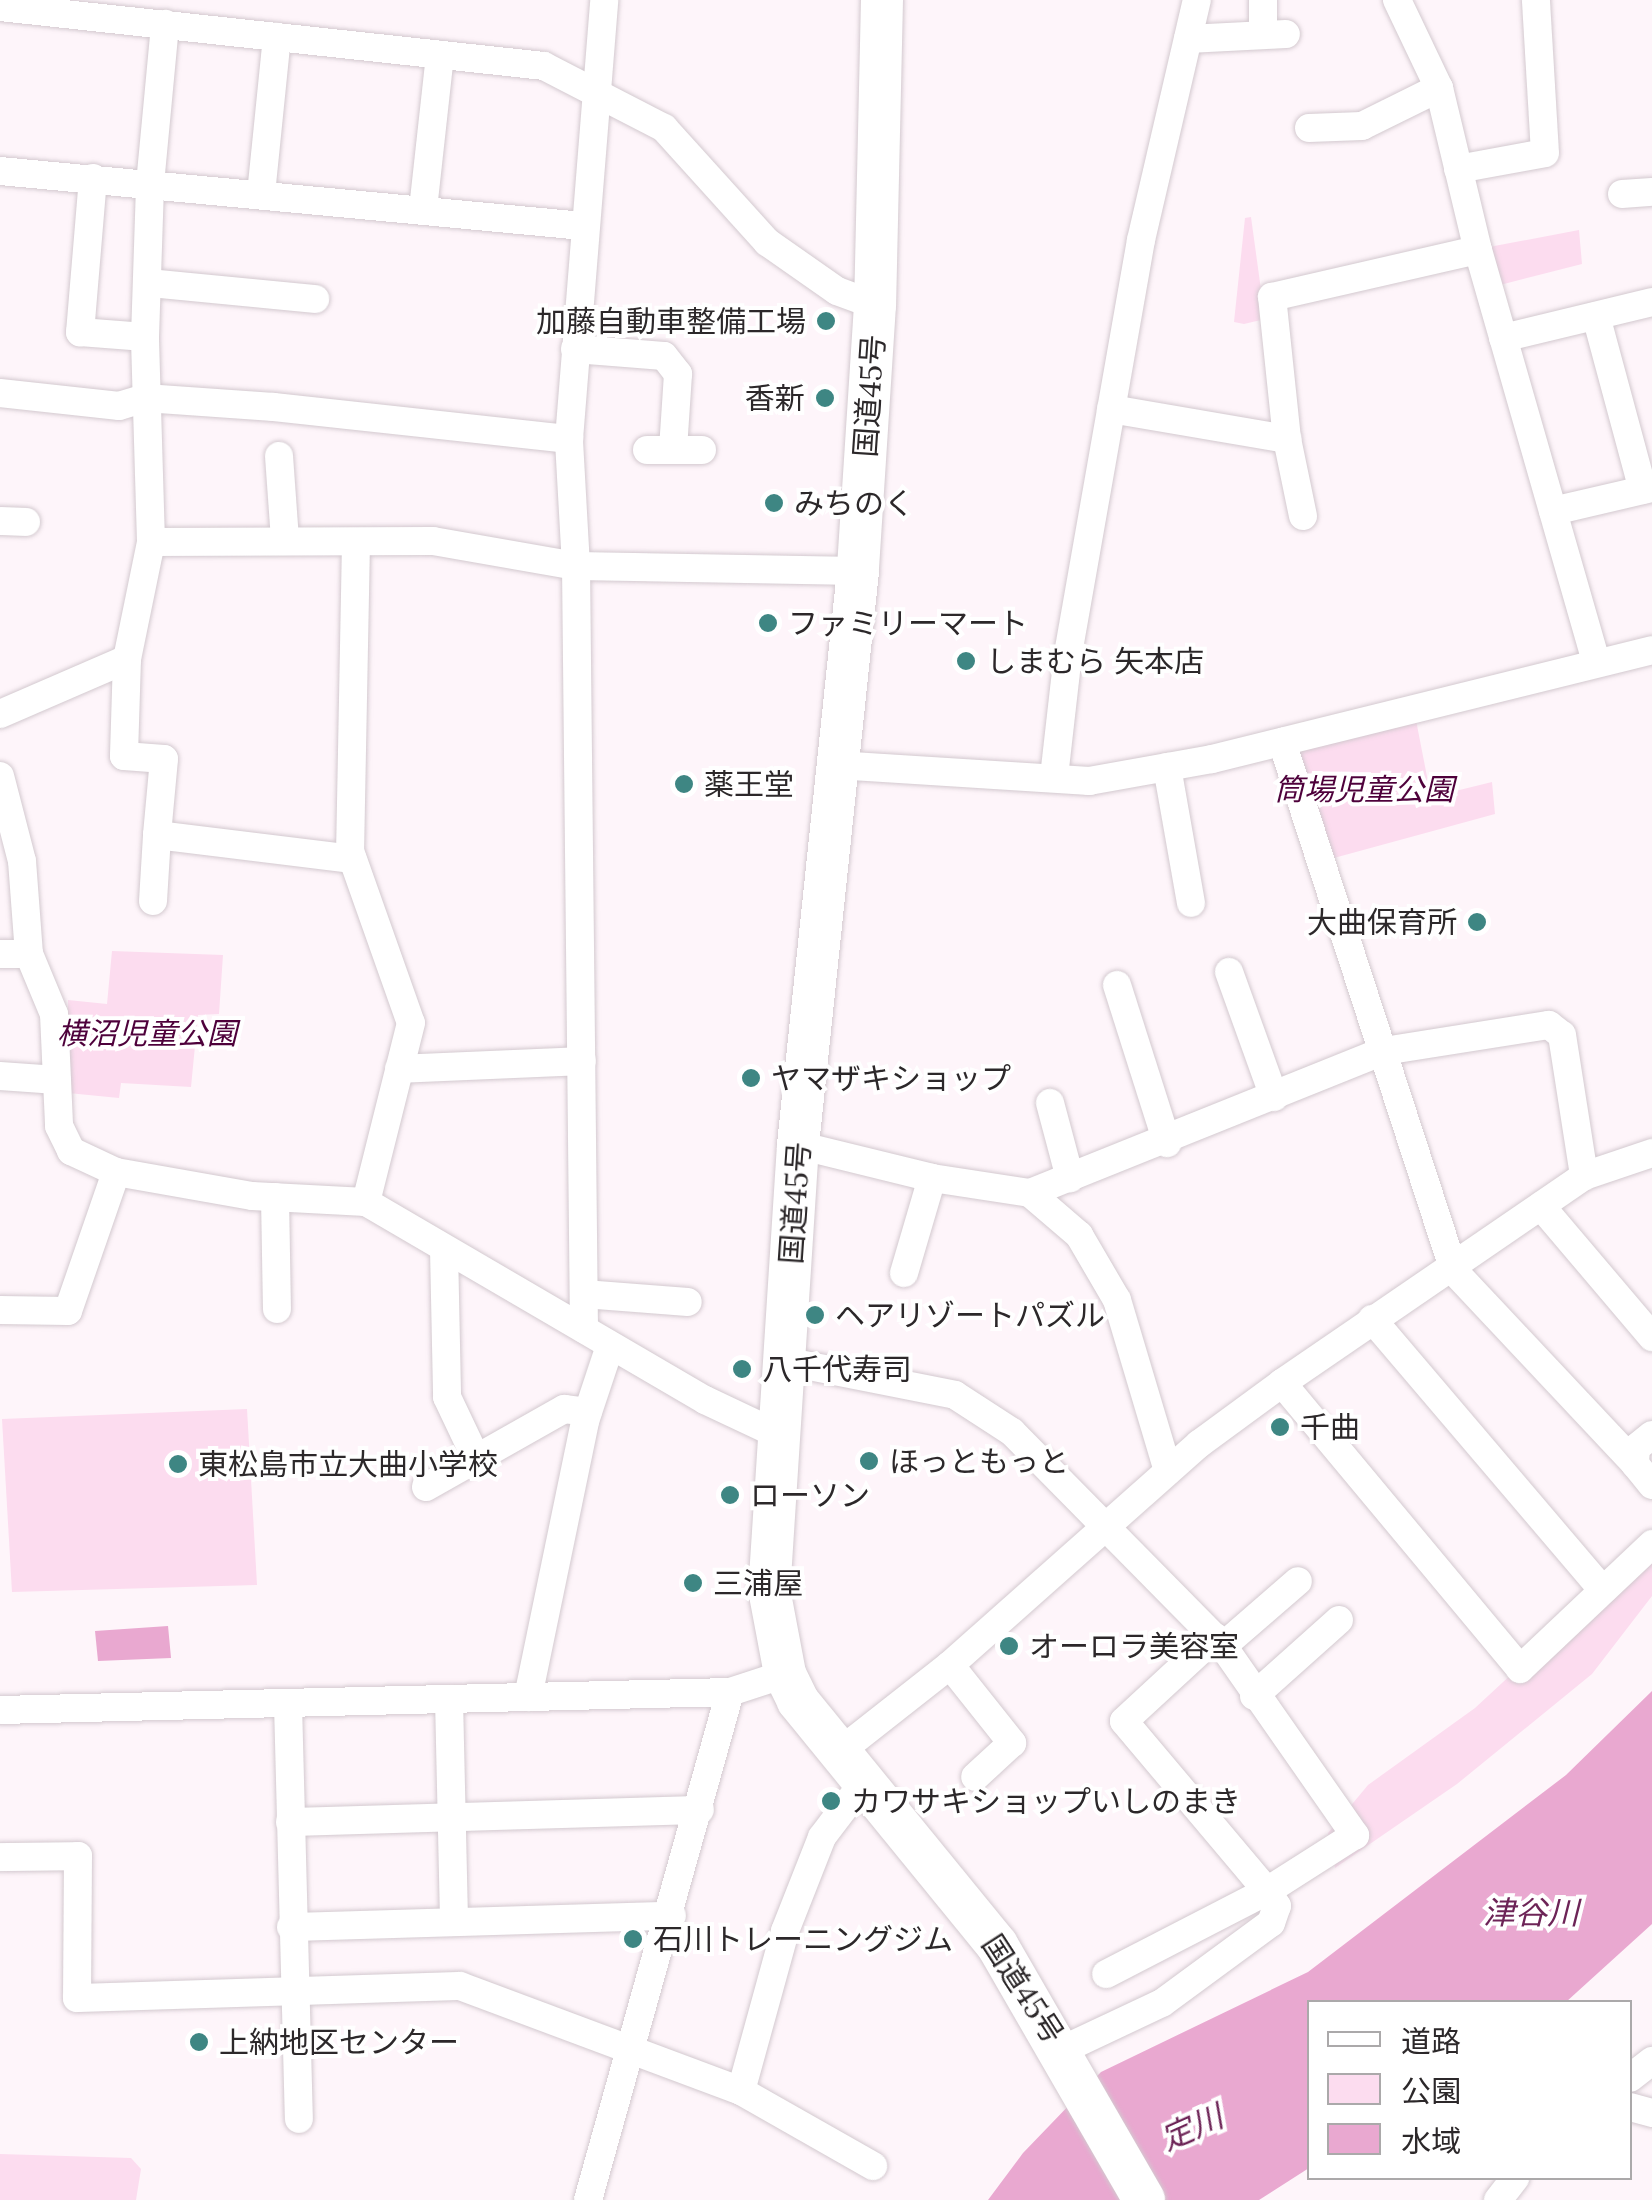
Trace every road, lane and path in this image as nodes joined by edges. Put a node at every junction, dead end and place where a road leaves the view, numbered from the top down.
1 (604, 0) edge
2 (882, 0) edge
3 (1197, 0) edge
4 (1263, 0) edge
5 (1398, 0) edge
6 (1536, 0) edge
7 (0, 6) edge
8 (165, 24) junction
9 (277, 37) junction
10 (1188, 39) junction
11 (440, 55) junction
12 (594, 88) junction
13 (1439, 88) junction
14 (1309, 128) dead end
15 (1458, 168) junction
16 (0, 171) edge
17 (93, 178) junction
18 (150, 184) junction
19 (1652, 192) edge
20 (261, 194) junction
21 (1622, 194) dead end
22 (423, 209) junction
23 (583, 226) junction
24 (1478, 250) junction
25 (149, 283) junction
26 (315, 299) dead end
27 (1652, 302) edge
28 (875, 305) junction
29 (1596, 316) junction
30 (145, 337) junction
31 (1503, 338) junction
32 (575, 349) junction
33 (0, 393) edge
34 (144, 398) junction
35 (1111, 409) junction
36 (1286, 438) junction
37 (569, 439) junction
38 (702, 450) dead end
39 (279, 456) dead end
40 (1647, 489) edge
41 (1552, 510) junction
42 (1302, 516) dead end
43 (285, 540) junction
44 (151, 542) junction
45 (356, 542) junction
46 (576, 566) junction
47 (858, 570) junction
48 (1652, 650) edge
49 (127, 659) junction
50 (1596, 662) junction
51 (0, 714) edge
52 (1282, 742) junction
53 (836, 765) junction
54 (1167, 767) junction
55 (0, 776) edge
56 (1054, 777) junction
57 (158, 835) junction
58 (353, 859) junction
59 (153, 901) dead end
60 (1191, 903) dead end
61 (0, 954) edge
62 (29, 954) junction
63 (1229, 972) dead end
64 (1118, 985) dead end
65 (1384, 1051) junction
66 (582, 1061) junction
67 (399, 1068) junction
68 (0, 1076) edge
69 (57, 1080) junction
70 (1274, 1097) junction
71 (1050, 1103) dead end
72 (1167, 1142) junction
73 (798, 1144) junction
74 (1647, 1162) edge
75 (116, 1172) junction
76 (1584, 1176) junction
77 (932, 1178) junction
78 (1070, 1178) junction
79 (1030, 1193) junction
80 (275, 1197) junction
81 (366, 1202) junction
82 (1541, 1206) junction
83 (444, 1249) junction
84 (1454, 1271) junction
85 (904, 1273) dead end
86 (584, 1294) junction
87 (688, 1302) dead end
88 (0, 1310) edge
89 (277, 1310) dead end
90 (1372, 1319) junction
91 (584, 1328) junction
92 (1652, 1337) edge
93 (610, 1346) junction
94 (784, 1361) junction
95 (1282, 1383) junction
96 (588, 1412) junction
97 (777, 1434) junction
98 (1652, 1435) edge
99 (475, 1456) junction
100 (1168, 1472) junction
101 (1644, 1474) edge
102 (426, 1487) dead end
103 (1102, 1530) junction
104 (1652, 1544) edge
105 (1298, 1582) dead end
106 (1604, 1590) junction
107 (1339, 1620) dead end
108 (1219, 1642) junction
109 (950, 1665) junction
110 (784, 1674) junction
111 (730, 1692) junction
112 (1254, 1696) junction
113 (528, 1697) junction
114 (449, 1699) junction
115 (288, 1704) junction
116 (0, 1710) edge
117 (850, 1768) junction
118 (975, 1778) dead end
119 (700, 1810) junction
120 (452, 1818) junction
121 (290, 1822) junction
122 (0, 1856) edge
123 (1266, 1891) junction
124 (672, 1916) junction
125 (454, 1920) junction
126 (291, 1928) junction
127 (1106, 1974) dead end
128 (292, 1988) junction
129 (634, 2046) junction
130 (1068, 2060) junction
131 (1652, 2061) edge
132 (1632, 2076) edge
133 (741, 2091) junction
134 (299, 2119) dead end
135 (873, 2166) dead end
136 (1513, 2180) edge
137 (589, 2200) edge
138 (1144, 2200) edge
139 (1498, 2200) edge

1 - 12 street
2 - 28 highway, 国道45号
3 - 10 street
4 - 10 street
5 - 13 street
6 - 15 street
7 - 8 street
8 - 9 street
8 - 18 street
9 - 11 street
9 - 20 street
10 - 35 street
11 - 12 street
11 - 22 street
12 - 23 street
12 - 28 street
13 - 14 street
13 - 15 street
15 - 24 street
16 - 17 street
17 - 18 street
17 - 30 street
18 - 20 street
18 - 25 street
19 - 21 street
20 - 22 street
22 - 23 street
23 - 32 street
24 - 31 street
24 - 36 street
25 - 26 street
25 - 30 street
27 - 29 street
28 - 47 highway, 国道45号
29 - 31 street
29 - 40 street
30 - 34 street
31 - 41 street
32 - 37 street
32 - 38 street
33 - 34 street
34 - 37 street
34 - 44 street
35 - 36 street
35 - 56 street
36 - 42 street
37 - 46 street
39 - 43 street
40 - 41 street
41 - 50 street
43 - 44 street
43 - 45 street
44 - 49 street
45 - 46 street
45 - 58 street
46 - 47 street
46 - 66 street
47 - 53 highway, 国道45号
48 - 50 street
49 - 51 street
49 - 57 street
50 - 52 street
52 - 54 street
52 - 65 street
53 - 56 street
53 - 73 highway, 国道45号
54 - 56 street
54 - 60 street
55 - 62 street
57 - 58 street
57 - 59 street
58 - 67 street
61 - 62 street
62 - 69 street
63 - 70 street
64 - 72 street
65 - 70 street
65 - 76 street
65 - 84 street
66 - 67 street
66 - 86 street
67 - 81 street
68 - 69 street
69 - 75 street
70 - 72 street
71 - 78 street
72 - 78 street
73 - 77 street
73 - 94 highway, 国道45号
74 - 76 street
75 - 80 street
75 - 88 street
76 - 82 street
77 - 79 street
77 - 85 street
78 - 79 street
79 - 100 street
80 - 81 street
80 - 89 street
81 - 83 street
82 - 84 street
82 - 92 street
83 - 91 street
83 - 99 street
84 - 90 street
84 - 101 street
86 - 87 street
86 - 91 street
90 - 95 street
90 - 106 street
91 - 93 street
93 - 96 street
93 - 97 street
94 - 97 highway, 国道45号
94 - 103 street
95 - 100 street
95 - 106 street
96 - 99 street
96 - 113 street
97 - 110 highway, 国道45号
98 - 101 street
99 - 102 street
100 - 103 street
103 - 108 street
103 - 109 street
104 - 106 street
105 - 108 street
107 - 112 street
108 - 112 street
108 - 123 street
109 - 117 street
109 - 118 street
110 - 111 street
110 - 117 highway, 国道45号
111 - 113 street
111 - 119 street
112 - 123 street
113 - 114 street
114 - 115 street
114 - 120 street
115 - 116 street
115 - 121 street
117 - 130 highway, 国道45号
117 - 133 street
119 - 120 street
119 - 124 street
120 - 121 street
120 - 125 street
121 - 126 street
122 - 128 street
123 - 127 street
123 - 130 street
124 - 125 street
124 - 129 street
125 - 126 street
126 - 128 street
128 - 129 street
128 - 134 street
129 - 133 street
129 - 137 street
130 - 138 highway, 国道45号
131 - 132 street
133 - 135 street
136 - 139 street

